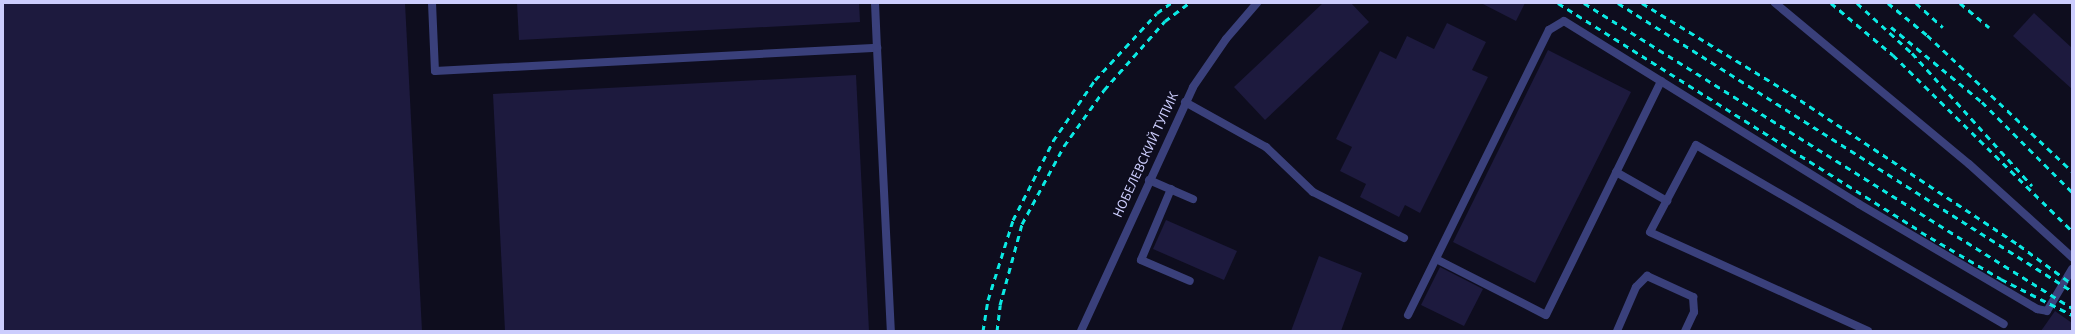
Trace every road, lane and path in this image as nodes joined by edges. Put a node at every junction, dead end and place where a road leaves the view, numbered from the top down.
1 (432, 3) edge
2 (875, 3) edge
3 (1257, 3) edge
4 (1775, 3) edge
5 (877, 48) junction
6 (1661, 81) junction
7 (1185, 102) junction
8 (1616, 172) junction
9 (1149, 180) junction
10 (1171, 189) junction
11 (1193, 199) dead end
12 (1667, 201) junction
13 (1404, 238) dead end
14 (2072, 257) edge
15 (1436, 259) junction
16 (2072, 269) edge
17 (1190, 281) dead end
18 (1408, 315) dead end
19 (2004, 324) dead end
20 (891, 331) edge
21 (1081, 331) edge
22 (1617, 331) edge
23 (1685, 331) edge
24 (1868, 331) edge

1 - 5 street
2 - 5 street
3 - 7 street, НОБЕЛЕВСКИЙ ТУПИК
4 - 14 street
5 - 20 street
6 - 8 street
6 - 15 street
6 - 16 street
7 - 9 street, НОБЕЛЕВСКИЙ ТУПИК
7 - 13 street
8 - 12 street
8 - 15 street
9 - 10 street
9 - 21 street, НОБЕЛЕВСКИЙ ТУПИК
10 - 11 street
10 - 17 street
12 - 19 street
12 - 24 street
15 - 18 street
22 - 23 street

